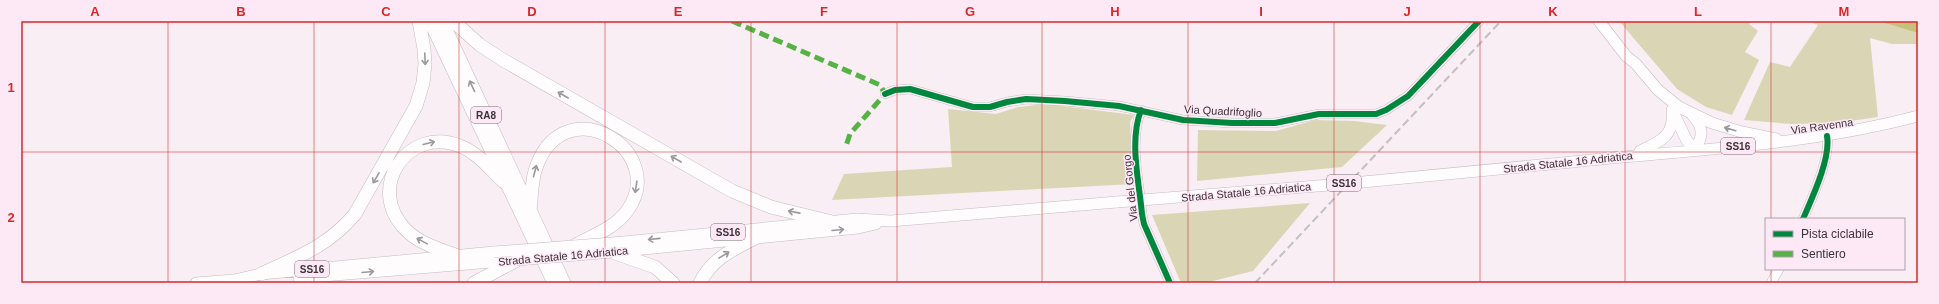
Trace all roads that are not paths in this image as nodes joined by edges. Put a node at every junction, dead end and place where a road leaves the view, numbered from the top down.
1 (419, 21) edge
2 (430, 21) edge
3 (442, 21) edge
4 (454, 21) edge
5 (1479, 21) edge
6 (1599, 21) edge
7 (1607, 21) edge
8 (1636, 64) junction
9 (885, 94) dead end
10 (1664, 95) junction
11 (1141, 110) junction
12 (1672, 110) junction
13 (1690, 113) junction
14 (1918, 116) edge
15 (1827, 136) junction
16 (1782, 141) junction
17 (1695, 149) junction
18 (1628, 156) junction
19 (509, 187) junction
20 (530, 210) junction
21 (1803, 218) edge
22 (891, 221) junction
23 (832, 222) junction
24 (757, 237) junction
25 (574, 246) junction
26 (628, 251) junction
27 (612, 252) joint
28 (458, 256) junction
29 (480, 258) junction
30 (518, 260) junction
31 (1778, 270) edge
32 (262, 280) edge
33 (196, 283) edge
34 (474, 283) edge
35 (554, 283) edge
36 (564, 283) edge
37 (673, 283) edge
38 (700, 283) edge
39 (1170, 283) edge
40 (1771, 283) edge

1 -> 32 highway
2 - 19 highway, RA8
20 -> 3 highway, RA8
23 -> 4 highway
5 - 11 street, Via Quadrifoglio
6 - 8 main road, Via Ravenna
7 - 8 main road, Via Ravenna
8 - 10 main road, Via Ravenna
9 - 11 street, Via Quadrifoglio
10 - 12 main road, Via Ravenna
10 - 13 main road, Via Ravenna
11 - 39 street, Via del Gorgo
12 - 17 main road, Via Ravenna
12 - 18 main road
16 -> 13 main road, Via Ravenna
13 - 17 main road, Via Ravenna
14 - 15 main road, Via Ravenna / SS16
15 - 16 main road, Via Ravenna / SS16
15 - 21 street
16 - 17 main road, Via Ravenna / SS16
17 - 18 main road, Strada Statale 16 Adriatica / SS16
18 - 22 main road, Strada Statale 16 Adriatica / SS16, bridge
28 -> 19 highway
19 - 35 highway, RA8
20 -> 25 highway
20 - 36 highway, RA8
22 - 23 main road, Strada Statale 16 Adriatica / SS16
24 -> 22 main road, Strada Statale 16 Adriatica / SS16
23 -> 26 main road, Strada Statale 16 Adriatica / SS16
24 - 26 main road, Strada Statale 16 Adriatica / SS16
38 -> 24 highway
25 - 26 main road, Strada Statale 16 Adriatica / SS16, bridge
25 - 29 main road, Strada Statale 16 Adriatica / SS16, bridge
26 - 27 highway
26 - 37 highway
27 - 30 main road, Strada Statale 16 Adriatica / SS16, bridge
28 - 29 main road, Strada Statale 16 Adriatica / SS16
28 - 32 main road, Strada Statale 16 Adriatica / SS16
29 - 30 main road, Strada Statale 16 Adriatica / SS16
32 -> 29 main road, Strada Statale 16 Adriatica / SS16
30 - 34 highway
31 - 40 street
32 - 33 main road, Strada Statale 16 Adriatica / SS16

